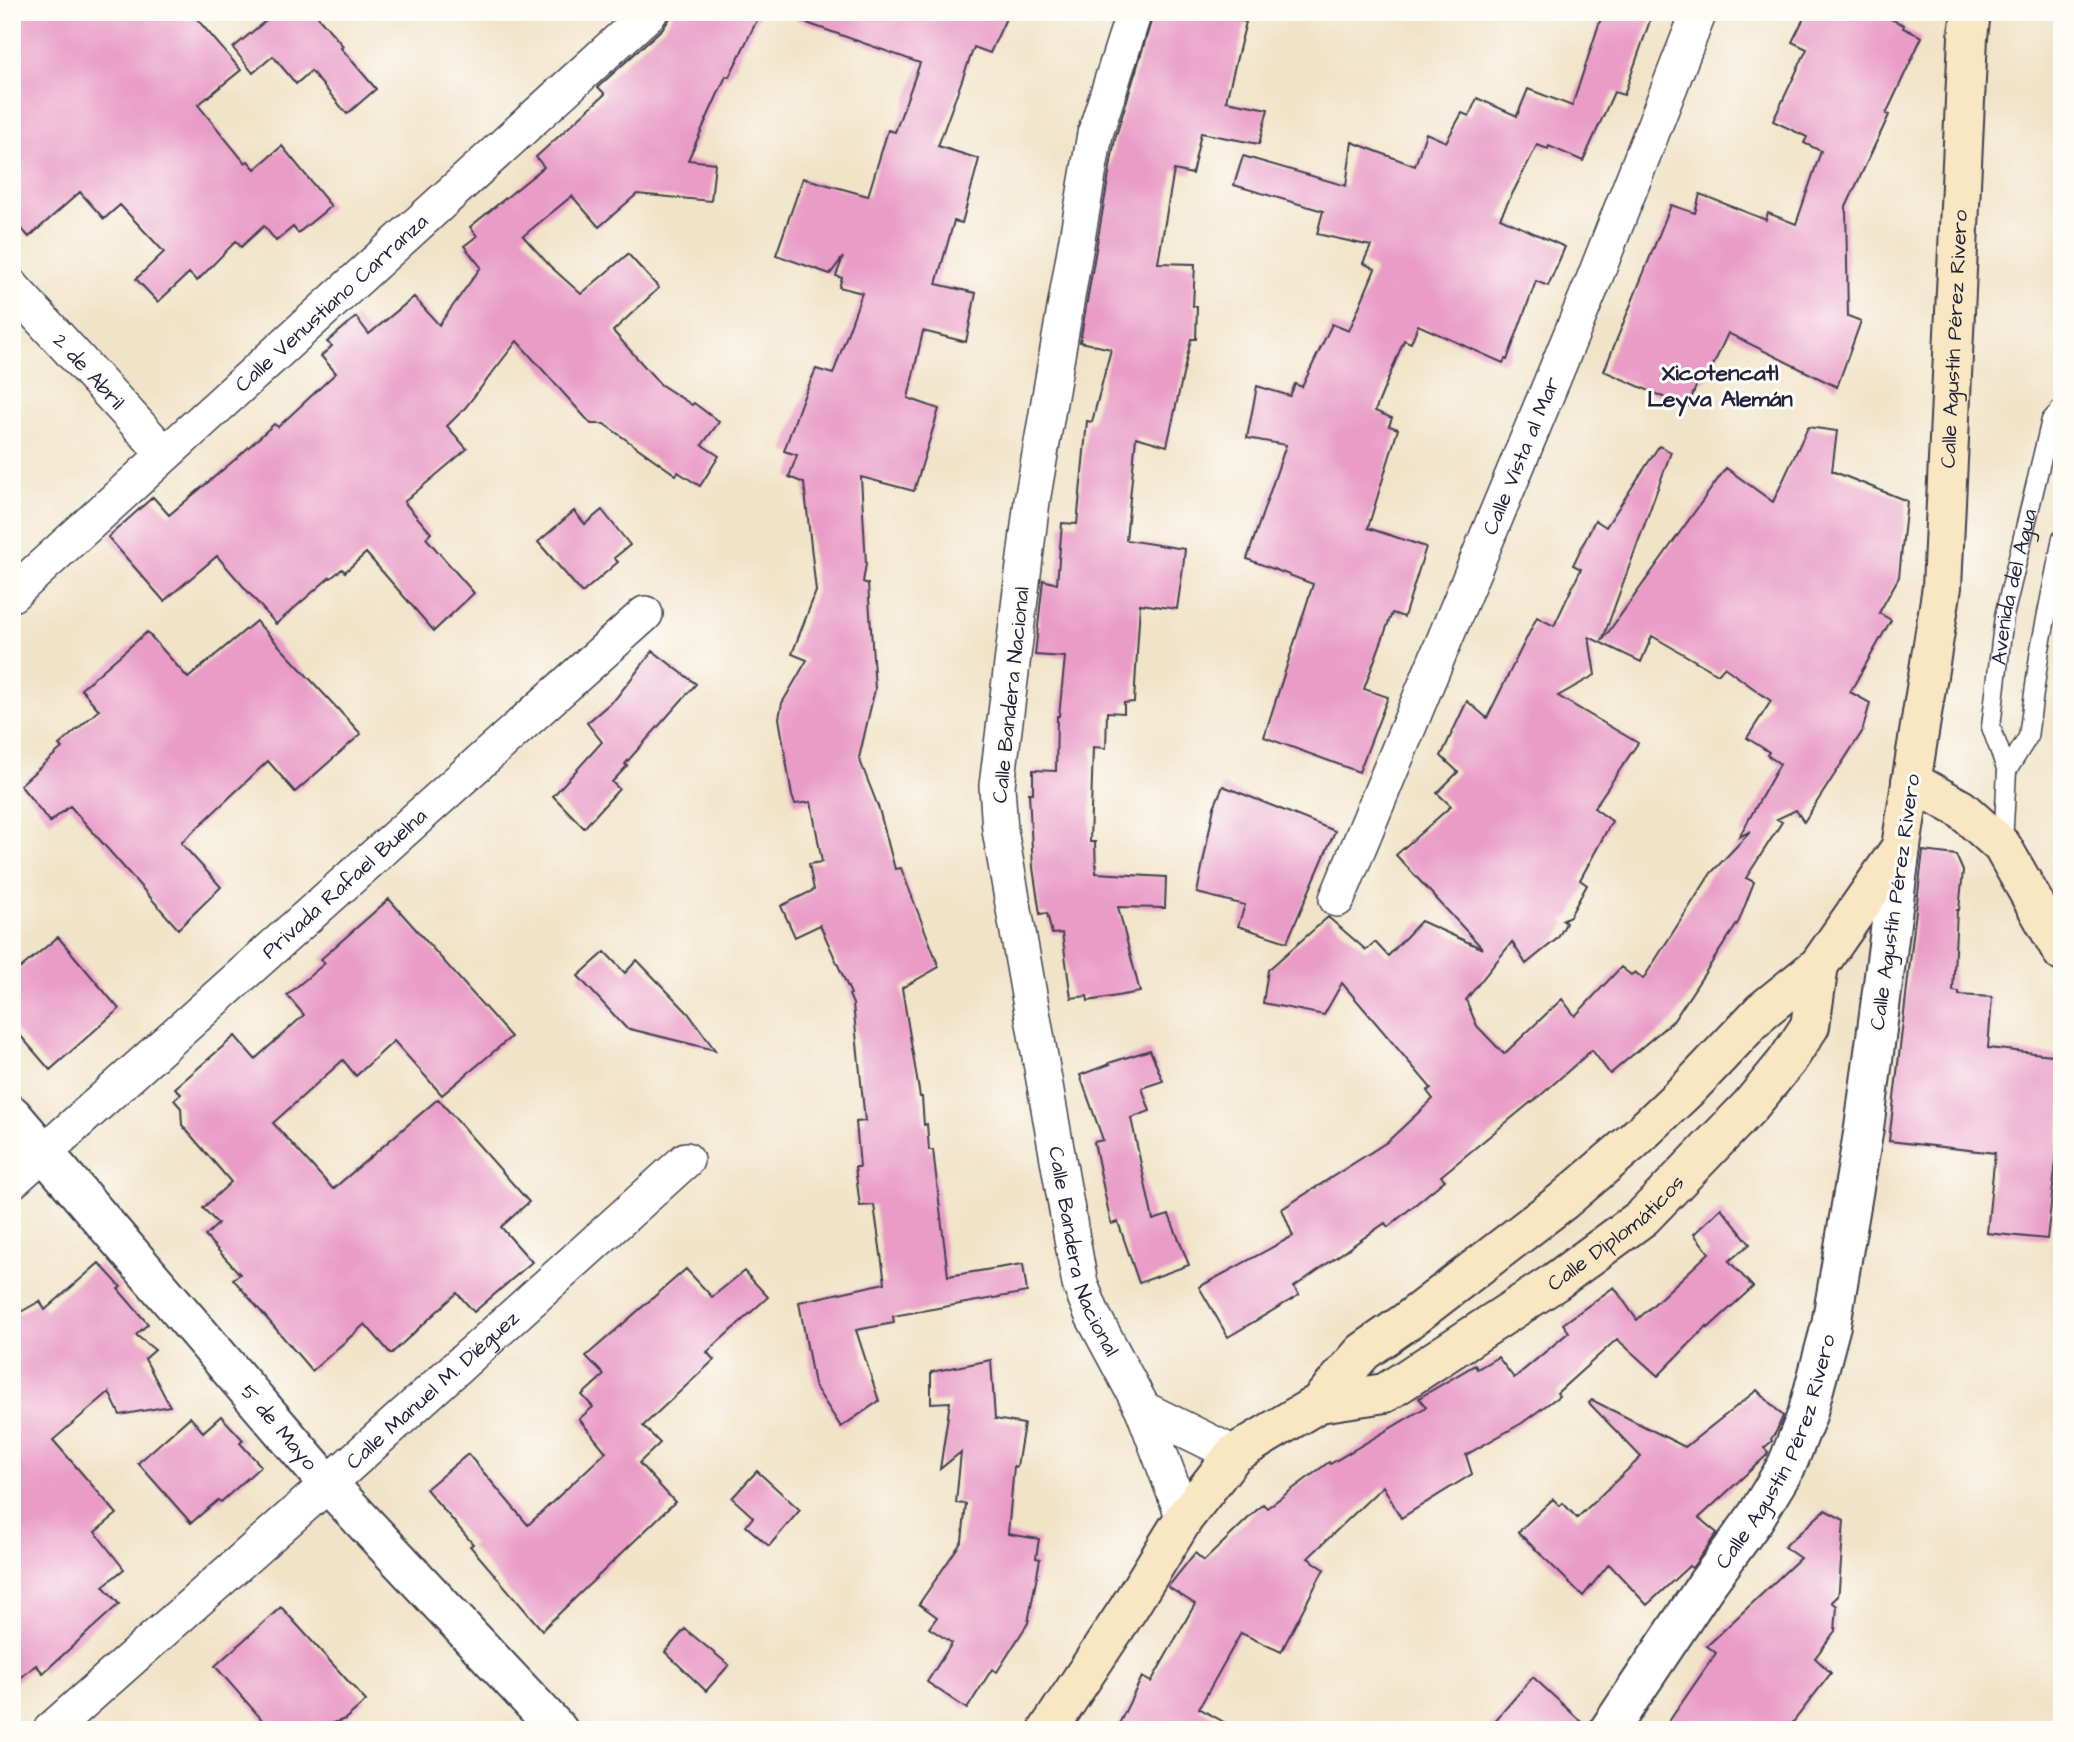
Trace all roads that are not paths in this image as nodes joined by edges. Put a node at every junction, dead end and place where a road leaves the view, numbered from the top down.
1 (650, 12) edge
2 (1133, 12) edge
3 (1699, 12) edge
4 (1971, 12) edge
5 (12, 288) edge
6 (2058, 416) edge
7 (164, 453) junction
8 (2062, 538) edge
9 (12, 594) edge
10 (645, 614) dead end
11 (2007, 771) junction
12 (1911, 781) junction
13 (2002, 846) junction
14 (1901, 847) junction
15 (1337, 899) dead end
16 (2062, 953) edge
17 (1819, 965) junction
18 (12, 1115) edge
19 (45, 1153) junction
20 (686, 1160) dead end
21 (12, 1181) edge
22 (1319, 1404) junction
23 (1143, 1409) junction
24 (1234, 1454) junction
25 (328, 1484) junction
26 (1184, 1518) junction
27 (51, 1730) edge
28 (558, 1730) edge
29 (1048, 1730) edge
30 (1609, 1730) edge

1 - 7 street, Calle Venustiano Carranza
2 - 23 street, Calle Bandera Nacional
3 - 15 street, Calle Vista al Mar
4 - 12 main road, Calle Agustín Pérez Rivero
5 - 7 street, 2 de Abril
6 - 11 lane, Avenida del Agua
7 - 9 street, Calle Venustiano Carranza
8 - 11 lane, Avenida del Agua
10 - 19 street, Privada Rafael Buelna
11 - 13 lane, Avenida del Agua
12 - 13 main road
12 - 14 main road, Calle Agustín Pérez Rivero
13 - 16 main road
14 - 17 main road, Calle Diplomáticos
14 - 30 street, Calle Agustín Pérez Rivero
17 - 22 main road, Calle Diplomáticos
17 - 22 main road, Calle Diplomáticos
18 - 19 street, 5 de Mayo
19 - 21 street, Privada Rafael Buelna
19 - 25 street, 5 de Mayo
20 - 25 street, Calle Manuel M. Diéguez
22 - 24 main road, Calle Diplomáticos
23 - 24 street
23 - 26 street, Calle Bandera Nacional
24 - 26 main road, Calle Diplomáticos
25 - 27 street, Calle Manuel M. Diéguez
25 - 28 street, 5 de Mayo
26 - 29 main road, Calle Diplomáticos

